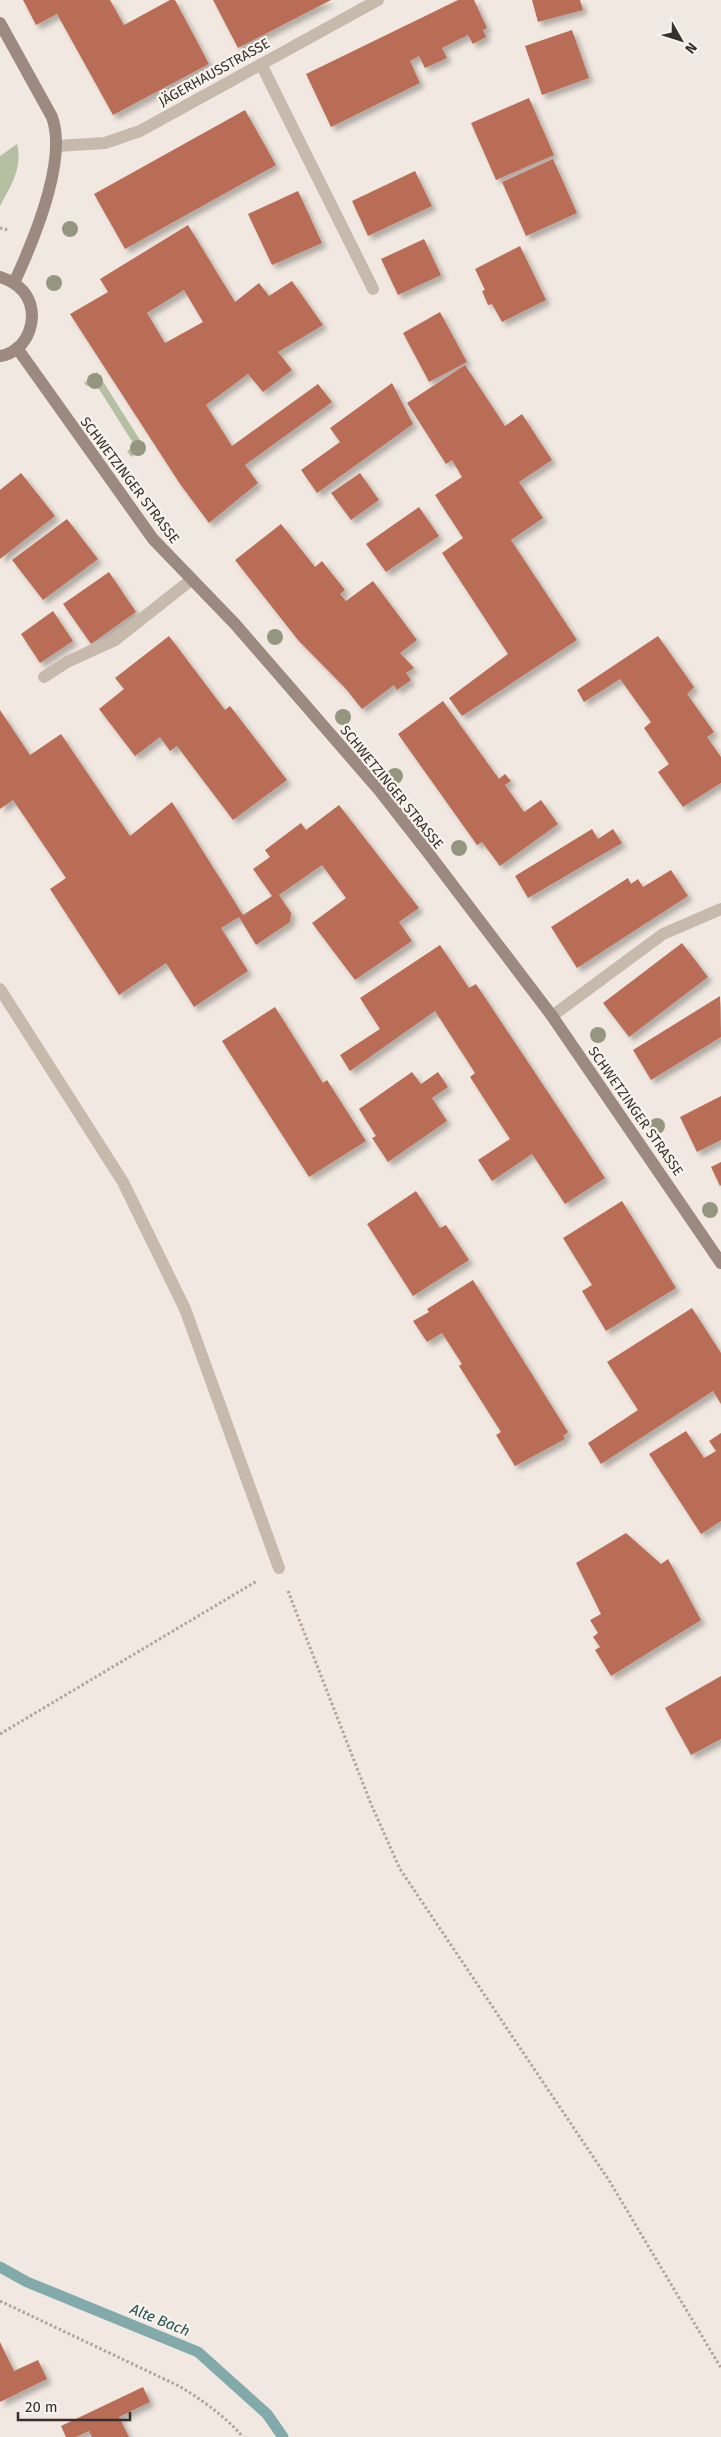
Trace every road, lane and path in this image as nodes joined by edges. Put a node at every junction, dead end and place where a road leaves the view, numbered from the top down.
1 (378, 0) edge
2 (0, 23) edge
3 (262, 64) junction
4 (57, 146) junction
5 (0, 278) edge
6 (14, 283) junction
7 (373, 289) dead end
8 (17, 348) junction
9 (0, 356) edge
10 (192, 580) junction
11 (44, 677) dead end
12 (721, 909) edge
13 (0, 989) edge
14 (552, 1016) junction
15 (721, 1263) edge
16 (279, 1568) junction
17 (0, 1734) edge
18 (0, 2301) edge
19 (721, 2368) edge
20 (243, 2437) edge

1 - 3 street, JÄGERHAUSSTRASSE
2 - 4 main road
3 - 4 street, JÄGERHAUSSTRASSE
3 - 7 street
4 - 6 main road
5 - 6 main road
6 - 8 main road
8 - 9 main road
8 - 10 main road, SCHWETZINGER STRASSE
10 - 11 street
10 - 14 main road, SCHWETZINGER STRASSE
12 - 14 street
13 - 16 street
14 - 15 main road, SCHWETZINGER STRASSE
16 - 17 path
16 - 19 path
18 - 20 path

